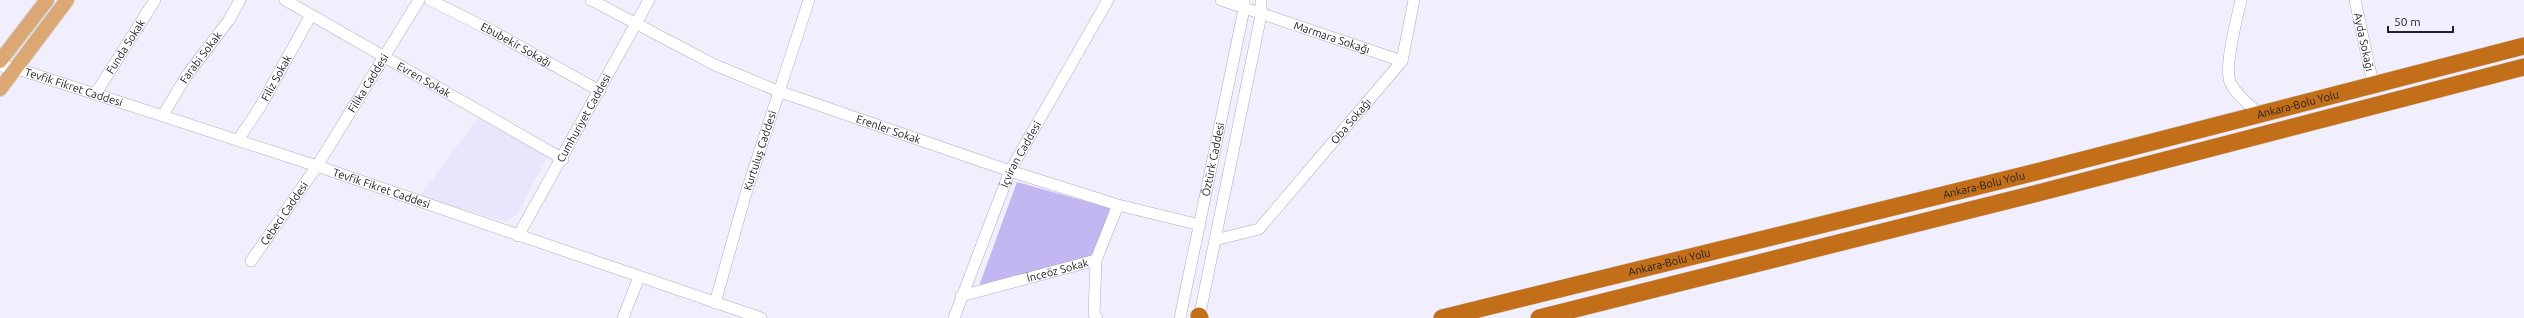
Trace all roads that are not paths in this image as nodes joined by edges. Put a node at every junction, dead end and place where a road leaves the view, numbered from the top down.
1 (47, 0) edge
2 (67, 0) edge
3 (155, 0) edge
4 (240, 0) edge
5 (285, 0) edge
6 (419, 0) edge
7 (430, 0) edge
8 (590, 0) edge
9 (649, 0) edge
10 (809, 0) edge
11 (1108, 0) edge
12 (1221, 0) edge
13 (1261, 0) edge
14 (1414, 0) edge
15 (2241, 0) edge
16 (2355, 0) edge
17 (1244, 5) edge
18 (311, 15) junction
19 (1261, 15) junction
20 (635, 25) junction
21 (2524, 46) edge
22 (383, 57) junction
23 (0, 61) edge
24 (1402, 61) junction
25 (0, 66) edge
26 (2524, 67) edge
27 (15, 68) junction
28 (2374, 84) junction
29 (0, 89) edge
30 (600, 91) junction
31 (778, 91) junction
32 (96, 93) junction
33 (2258, 114) junction
34 (162, 115) junction
35 (238, 140) junction
36 (563, 159) junction
37 (317, 166) junction
38 (1010, 171) junction
39 (1118, 205) junction
40 (1200, 225) junction
41 (518, 236) junction
42 (1215, 240) junction
43 (1096, 260) junction
44 (251, 261) dead end
45 (640, 277) junction
46 (961, 296) junction
47 (715, 302) junction
48 (1199, 317) edge
49 (623, 318) edge
50 (761, 318) edge
51 (954, 318) edge
52 (1097, 318) edge
53 (1180, 318) edge
54 (1442, 318) edge
55 (1539, 318) edge

1 - 23 main road
2 - 27 main road
3 - 32 street, Funda Sokak
4 - 34 street, Farabi Sokak
5 - 18 street, Evren Sokak
6 - 22 street, Filika Caddesi
7 - 30 street, Ebubekir Sokağı
8 - 20 street, Erenler Sokak
9 - 20 street, Cumhuriyet Caddesi
10 - 31 street, Kurtuluş Caddesi
11 - 38 street, İçviran Caddesi
12 - 17 street, Marmara Sokağı
13 - 19 street, Öztürk Caddesi
14 - 24 street, Oba Sokağı
15 - 33 street
16 - 28 street, Ayda Sokağı
17 - 19 street, Marmara Sokağı
17 - 40 street, Öztürk Caddesi
18 - 22 street, Evren Sokak
18 - 35 street, Filiz Sokak
19 - 24 street, Marmara Sokağı
19 - 42 street, Öztürk Caddesi
20 - 30 street, Cumhuriyet Caddesi
20 - 31 street, Erenler Sokak
21 - 28 highway, Ankara-Bolu Yolu
22 - 36 street, Evren Sokak
22 - 37 street, Filika Caddesi
24 - 42 street, Oba Sokağı
25 - 27 street, Tevfik Fikret Caddesi
26 - 55 highway, Ankara-Bolu Yolu
27 - 29 main road
27 - 32 street, Tevfik Fikret Caddesi
28 - 33 highway, Ankara-Bolu Yolu
30 - 36 street, Cumhuriyet Caddesi
31 - 38 street, Erenler Sokak
31 - 47 street, Kurtuluş Caddesi
32 - 34 street, Tevfik Fikret Caddesi
33 - 54 highway, Ankara-Bolu Yolu
34 - 35 street, Tevfik Fikret Caddesi
35 - 37 street, Tevfik Fikret Caddesi
36 - 41 street, Cumhuriyet Caddesi
37 - 41 street, Tevfik Fikret Caddesi
37 - 44 street, Cebeci Caddesi
38 - 39 street, Erenler Sokak
38 - 46 street, İçviran Caddesi
39 - 40 street, Erenler Sokak
39 - 43 street, İnceöz Sokak
40 - 53 street, Öztürk Caddesi
41 - 45 street, Tevfik Fikret Caddesi
42 - 48 street, Öztürk Caddesi
43 - 46 street, İnceöz Sokak
43 - 52 street
45 - 47 street, Tevfik Fikret Caddesi
45 - 49 street
46 - 51 street, İçviran Caddesi
47 - 50 street, Tevfik Fikret Caddesi

